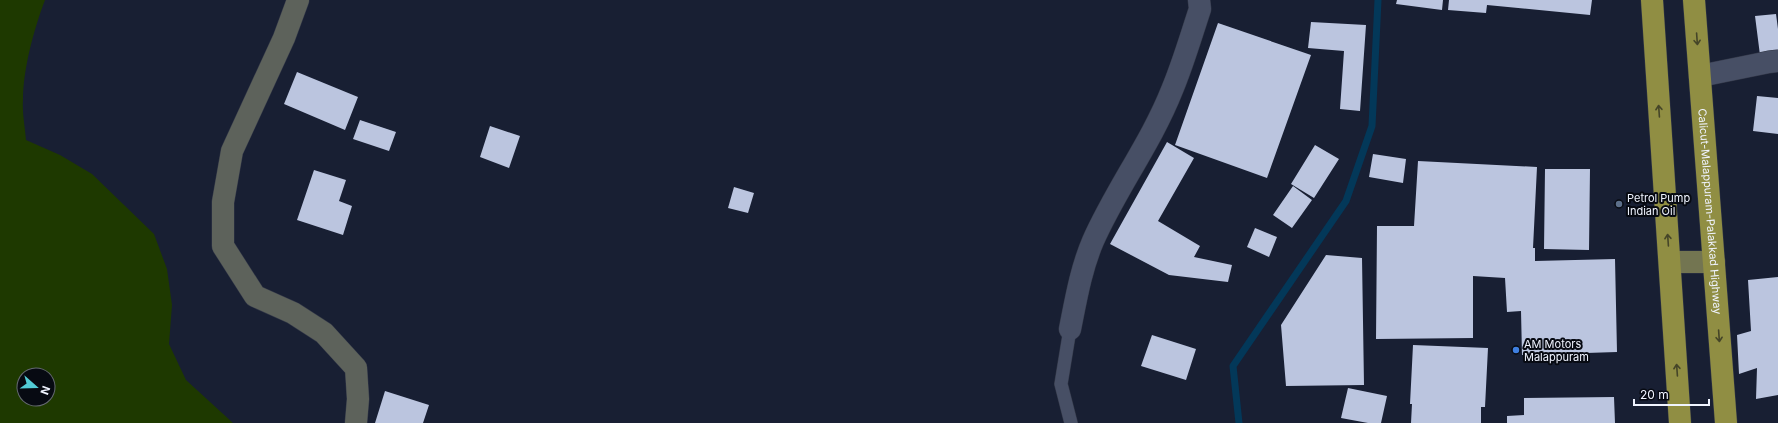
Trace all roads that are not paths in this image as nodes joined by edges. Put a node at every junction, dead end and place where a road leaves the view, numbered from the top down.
1 (298, 0) edge
2 (1199, 0) edge
3 (1652, 0) edge
4 (1694, 0) edge
5 (1778, 61) edge
6 (1700, 76) junction
7 (1670, 262) junction
8 (1714, 262) junction
9 (1070, 329) joint
10 (356, 423) edge
11 (1071, 423) edge
12 (1680, 423) edge
13 (1726, 423) edge

1 - 10 street
2 - 9 street
7 -> 3 highway
4 -> 6 highway, Calicut-Malappuram-Palakkad Highway
5 - 6 street
6 - 8 highway, Calicut-Malappuram-Palakkad Highway
7 - 8 main road
12 -> 7 highway
8 -> 13 highway, Calicut-Malappuram-Palakkad Highway
9 - 11 lane

